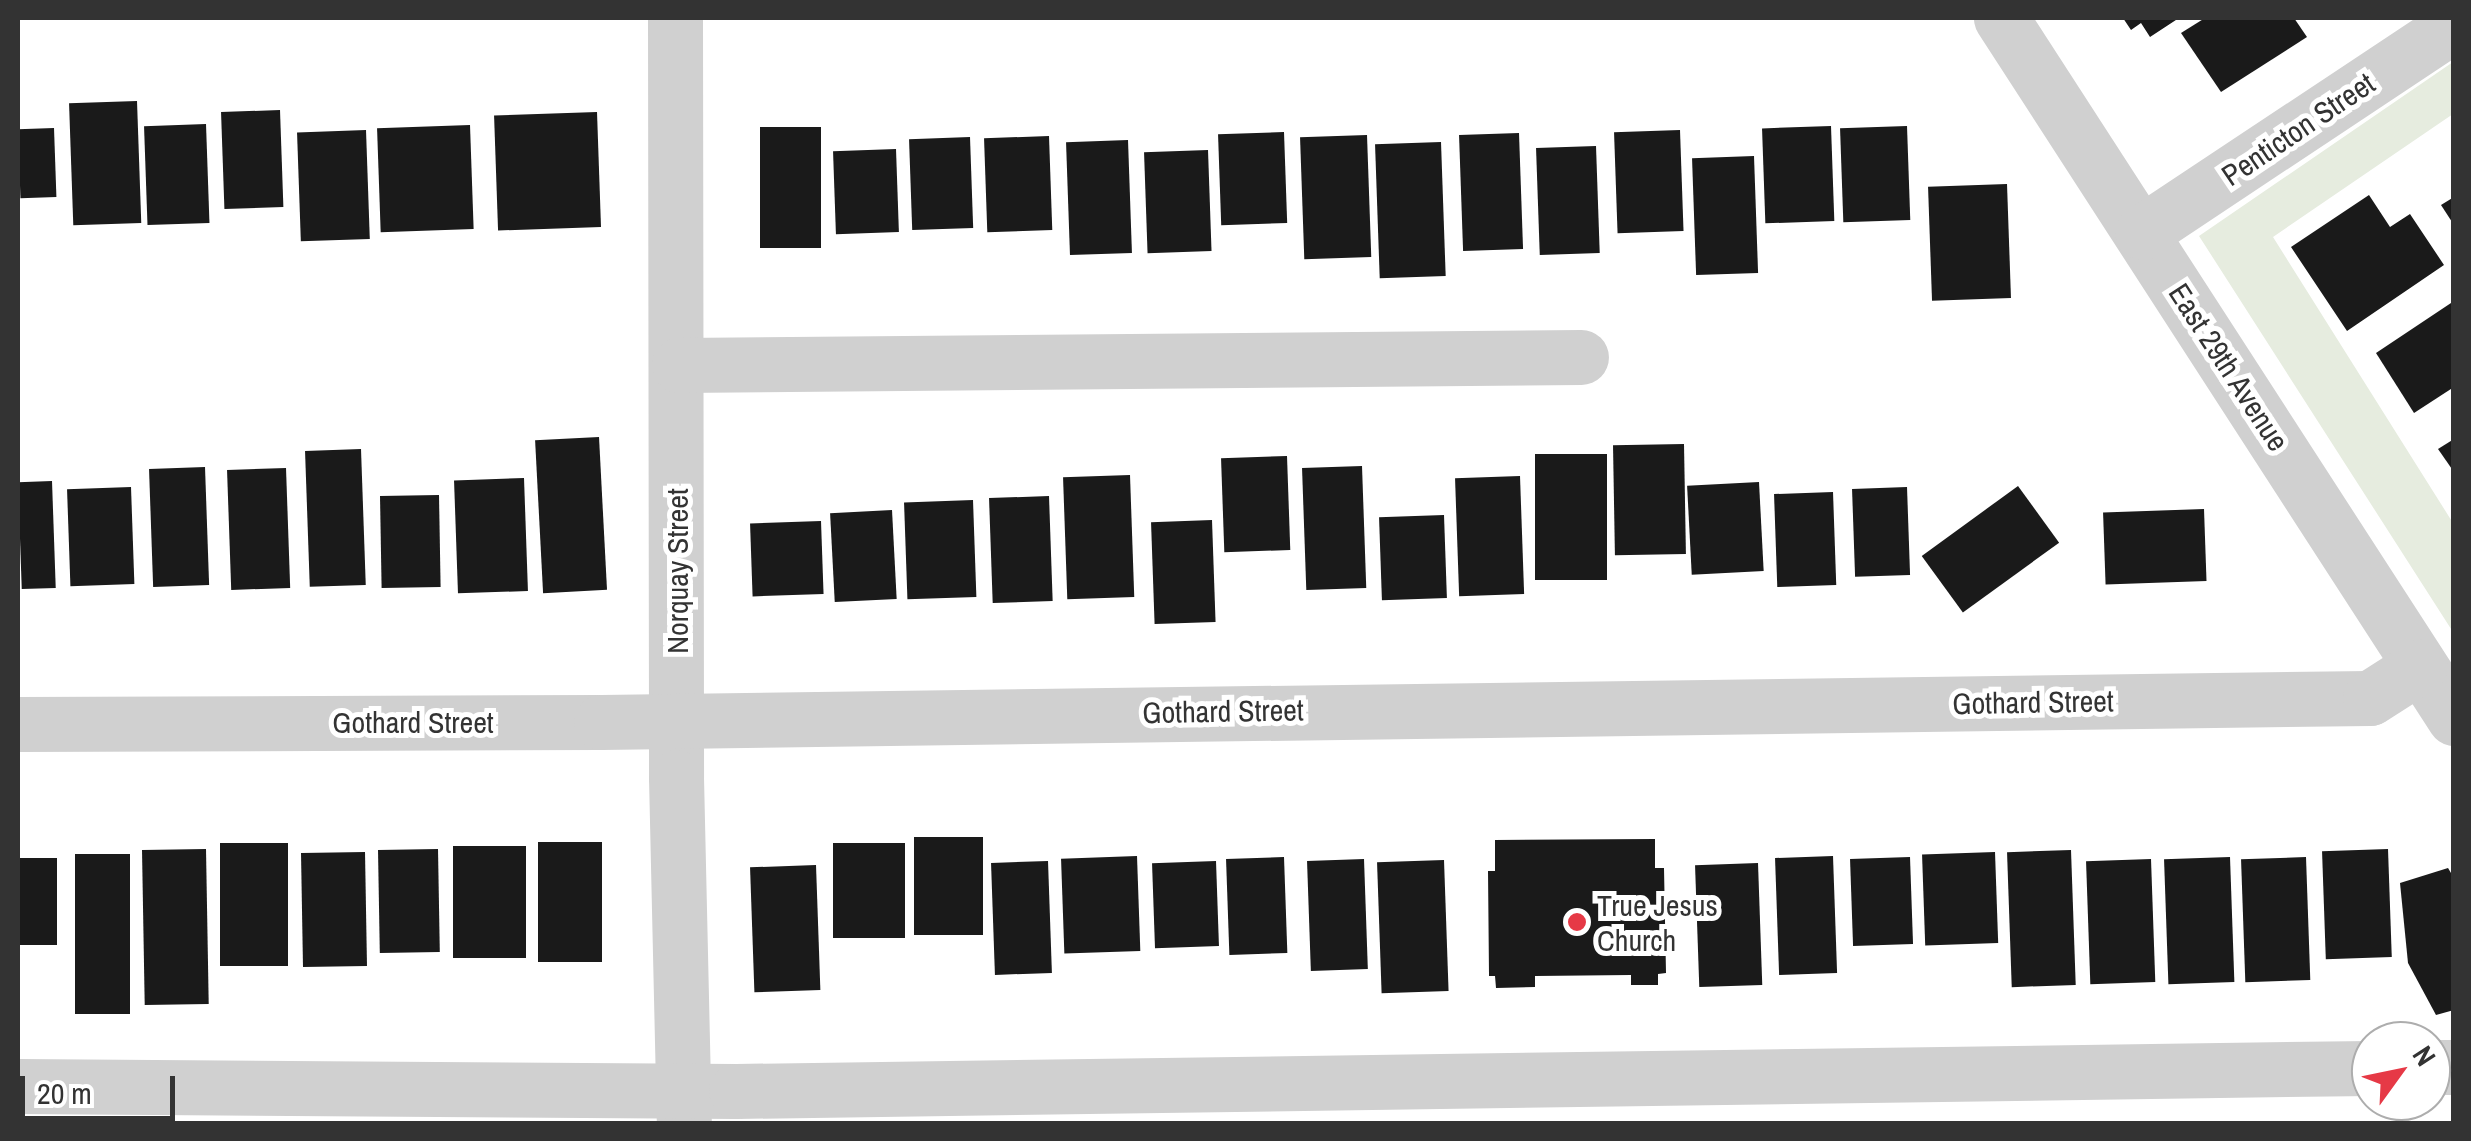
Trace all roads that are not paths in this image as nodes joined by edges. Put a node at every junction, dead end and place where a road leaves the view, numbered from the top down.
1 (675, 18) edge
2 (2001, 18) edge
3 (2443, 34) edge
4 (2142, 232) junction
5 (1581, 357) dead end
6 (679, 365) junction
7 (2420, 666) junction
8 (2454, 718) edge
9 (676, 720) junction
10 (18, 724) edge
11 (2351, 1068) edge
12 (18, 1086) edge
13 (684, 1108) edge

1 - 6 street, Norquay Street
2 - 4 street, East 29th Avenue
3 - 4 street, Penticton Street
4 - 7 street, East 29th Avenue
5 - 6 street
6 - 9 street, Norquay Street
7 - 8 street, East 29th Avenue
7 - 9 street, Gothard Street
9 - 10 street, Gothard Street
9 - 13 street, Norquay Street
11 - 13 street
12 - 13 street

